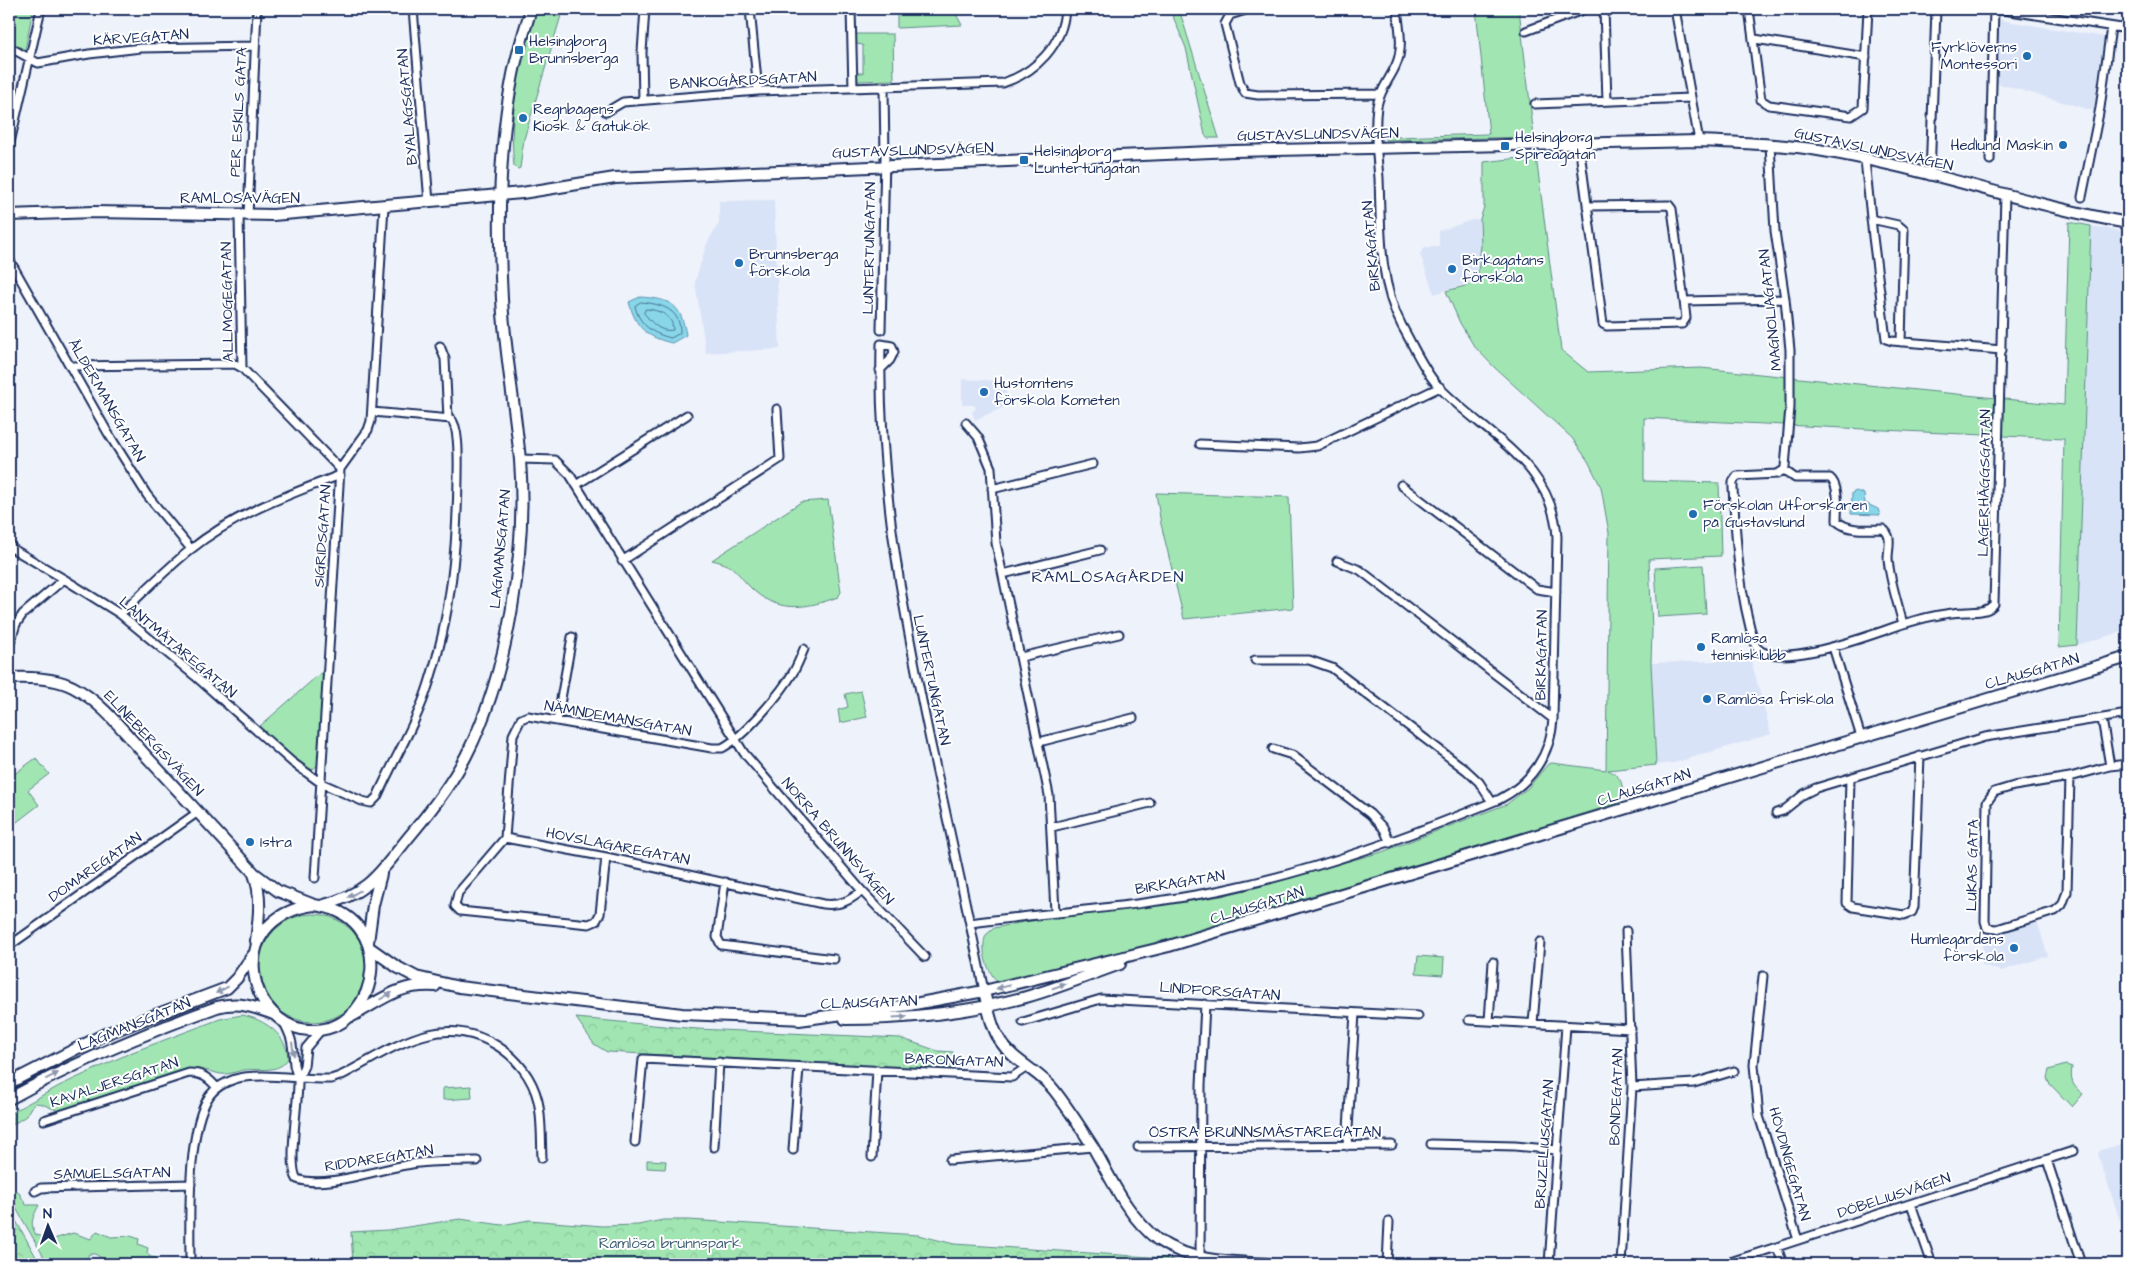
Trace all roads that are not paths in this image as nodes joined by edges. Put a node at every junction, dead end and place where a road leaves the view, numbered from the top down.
1 (41, 9) edge
2 (257, 9) edge
3 (413, 9) edge
4 (531, 9) edge
5 (645, 9) edge
6 (750, 9) edge
7 (851, 9) edge
8 (1065, 9) edge
9 (1249, 9) edge
10 (1397, 9) edge
11 (1585, 9) edge
12 (1604, 9) edge
13 (1674, 9) edge
14 (1749, 9) edge
15 (1868, 9) edge
16 (1936, 9) edge
17 (1996, 9) edge
18 (2111, 26) junction
19 (2128, 29) edge
20 (1526, 32) dead end
21 (1754, 39) junction
22 (255, 46) junction
23 (9, 47) edge
24 (1866, 57) junction
25 (30, 60) junction
26 (853, 88) junction
27 (884, 88) junction
28 (758, 90) junction
29 (1381, 94) junction
30 (1691, 98) junction
31 (643, 100) junction
32 (1607, 101) junction
33 (1535, 104) dead end
34 (606, 112) dead end
35 (1699, 141) junction
36 (1579, 144) junction
37 (1770, 145) junction
38 (9, 148) edge
39 (1377, 148) junction
40 (1865, 160) junction
41 (1990, 160) dead end
42 (884, 166) junction
43 (1930, 176) junction
44 (2005, 194) junction
45 (501, 195) junction
46 (2082, 197) dead end
47 (429, 202) junction
48 (384, 206) junction
49 (1587, 206) junction
50 (9, 215) edge
51 (243, 216) junction
52 (1871, 219) junction
53 (2128, 223) edge
54 (9, 259) edge
55 (1786, 299) junction
56 (1684, 301) junction
57 (881, 330) dead end
58 (1901, 342) junction
59 (440, 346) dead end
60 (2002, 350) junction
61 (71, 366) junction
62 (242, 368) junction
63 (880, 370) dead end
64 (1440, 387) junction
65 (777, 408) dead end
66 (372, 412) junction
67 (687, 415) dead end
68 (448, 418) junction
69 (966, 423) dead end
70 (1200, 444) dead end
71 (520, 459) junction
72 (1093, 464) dead end
73 (1784, 470) junction
74 (340, 472) junction
75 (1401, 484) dead end
76 (576, 485) junction
77 (992, 489) junction
78 (9, 544) edge
79 (191, 549) junction
80 (1100, 550) dead end
81 (622, 560) junction
82 (1337, 561) dead end
83 (1003, 574) junction
84 (64, 579) junction
85 (1556, 592) junction
86 (120, 614) junction
87 (1903, 624) junction
88 (1119, 634) dead end
89 (572, 637) dead end
90 (9, 647) edge
91 (1833, 647) junction
92 (804, 649) dead end
93 (1021, 657) junction
94 (2128, 657) edge
95 (1255, 660) dead end
96 (9, 678) edge
97 (2128, 714) edge
98 (1133, 718) dead end
99 (1553, 719) junction
100 (2102, 719) junction
101 (557, 720) junction
102 (1861, 737) junction
103 (734, 739) junction
104 (1039, 742) junction
105 (1273, 749) dead end
106 (1920, 756) junction
107 (2128, 764) edge
108 (2110, 766) junction
109 (1850, 778) junction
110 (2070, 778) junction
111 (322, 783) junction
112 (1492, 802) junction
113 (1150, 803) dead end
114 (198, 812) junction
115 (1776, 813) dead end
116 (1052, 827) junction
117 (505, 838) junction
118 (1390, 842) junction
119 (606, 857) junction
120 (382, 872) junction
121 (254, 873) junction
122 (315, 878) dead end
123 (724, 882) junction
124 (862, 891) junction
125 (317, 906) junction
126 (1055, 912) junction
127 (970, 923) junction
128 (1626, 930) dead end
129 (1540, 942) dead end
130 (369, 945) junction
131 (9, 946) edge
132 (1169, 946) junction
133 (255, 950) junction
134 (926, 957) dead end
135 (834, 959) dead end
136 (1492, 962) dead end
137 (1763, 976) dead end
138 (459, 987) junction
139 (984, 991) junction
140 (1205, 1004) junction
141 (988, 1006) junction
142 (1355, 1013) junction
143 (1418, 1016) dead end
144 (280, 1018) junction
145 (344, 1020) junction
146 (799, 1020) junction
147 (1469, 1020) dead end
148 (1489, 1021) junction
149 (1023, 1022) dead end
150 (1533, 1023) junction
151 (1566, 1026) junction
152 (1631, 1029) junction
153 (321, 1030) junction
154 (719, 1062) junction
155 (798, 1067) junction
156 (1027, 1067) junction
157 (877, 1070) junction
158 (1734, 1071) dead end
159 (298, 1079) junction
160 (9, 1083) edge
161 (1632, 1087) junction
162 (217, 1088) junction
163 (9, 1099) edge
164 (44, 1120) dead end
165 (635, 1142) dead end
166 (1431, 1144) dead end
167 (1392, 1145) dead end
168 (1348, 1146) junction
169 (714, 1147) dead end
170 (1093, 1147) junction
171 (1138, 1147) dead end
172 (1202, 1147) junction
173 (793, 1150) dead end
174 (1558, 1150) junction
175 (2073, 1151) dead end
176 (872, 1157) dead end
177 (542, 1158) dead end
178 (950, 1160) dead end
179 (2047, 1160) junction
180 (477, 1161) dead end
181 (190, 1184) junction
182 (35, 1191) dead end
183 (1912, 1204) junction
184 (1389, 1222) dead end
185 (1798, 1240) junction
186 (1778, 1248) junction
187 (1200, 1258) junction
188 (190, 1264) edge
189 (1268, 1264) edge
190 (1387, 1264) edge
191 (1549, 1264) edge
192 (1621, 1264) edge
193 (1724, 1264) edge
194 (1783, 1264) edge
195 (1932, 1264) edge
196 (2081, 1264) edge

1 - 25 street
2 - 22 street, PER ESKILS GATA
3 - 47 street, BYALAGSGATAN
4 - 45 street, LAGMANSGATAN
5 - 31 street
6 - 28 street
7 - 26 street
8 - 27 street, BANKOGÅRDSGATAN
9 - 29 street
10 - 29 street, BIRKAGATAN
11 - 20 street
12 - 32 street
13 - 30 street
14 - 21 street
15 - 24 street
16 - 43 street
17 - 18 street
17 - 41 street
18 - 19 street
18 - 46 street
21 - 24 street
21 - 24 street
22 - 25 street, KÄRVEGATAN
22 - 51 street, PER ESKILS GATA
23 - 25 street
25 - 38 street
26 - 27 street, BANKOGÅRDSGATAN
26 - 28 street, BANKOGÅRDSGATAN
27 - 42 street
28 - 31 street, BANKOGÅRDSGATAN
29 - 39 street, BIRKAGATAN
30 - 32 street
30 - 35 street
31 - 34 street, BANKOGÅRDSGATAN
32 - 33 street
35 - 36 street, GUSTAVSLUNDSVÄGEN
35 - 37 street, GUSTAVSLUNDSVÄGEN
36 - 39 street, GUSTAVSLUNDSVÄGEN
36 - 49 street
37 - 40 street, GUSTAVSLUNDSVÄGEN
37 - 55 street, MAGNOLIAGATAN
39 - 42 street, GUSTAVSLUNDSVÄGEN
39 - 64 street, BIRKAGATAN
40 - 43 street, GUSTAVSLUNDSVÄGEN
40 - 52 street
42 - 45 street, GUSTAVSLUNDSVÄGEN
42 - 57 street, LUNTERTUNGATAN
43 - 44 street, GUSTAVSLUNDSVÄGEN
44 - 53 street, GUSTAVSLUNDSVÄGEN
44 - 60 street, LAGERHÄGGSGATAN
45 - 47 street, RAMLÖSAVÄGEN
45 - 71 street, LAGMANSGATAN
47 - 48 street, RAMLÖSAVÄGEN
48 - 51 street, RAMLÖSAVÄGEN
48 - 66 street, SIGRIDSGATAN
49 - 56 street
49 - 56 street
50 - 51 street, RAMLÖSAVÄGEN
51 - 62 street, ALLMOGEGATAN
52 - 58 street
52 - 58 street
54 - 61 street, ÅLDERMANSGATAN
55 - 56 street
55 - 73 street, MAGNOLIAGATAN
58 - 60 street
59 - 68 street
60 - 87 street, LAGERHÄGGSGATAN
61 - 62 street
61 - 79 street, ÅLDERMANSGATAN
62 - 74 street, ALLMOGEGATAN
63 - 127 street, LUNTERTUNGATAN
64 - 70 street
64 - 85 street, BIRKAGATAN
65 - 81 street
66 - 68 street
66 - 74 street, SIGRIDSGATAN
67 - 76 street
68 - 111 street, LANTMÄTAREGATAN
69 - 77 street
71 - 76 street, NORRA BRUNNSVÄGEN
71 - 120 street, LAGMANSGATAN
72 - 77 street
73 - 87 street
73 - 91 street
74 - 79 street
74 - 111 street, SIGRIDSGATAN
75 - 85 street, BIRKAGATAN
76 - 81 street, NORRA BRUNNSVÄGEN
77 - 83 street
78 - 84 street, LANTMÄTAREGATAN
79 - 86 street
80 - 83 street
81 - 103 street, NORRA BRUNNSVÄGEN
82 - 99 street, BIRKAGATAN
83 - 93 street
84 - 86 street, LANTMÄTAREGATAN
84 - 90 street
85 - 99 street, BIRKAGATAN
86 - 111 street, LANTMÄTAREGATAN
87 - 91 street, LAGERHÄGGSGATAN
88 - 93 street
89 - 101 street
91 - 102 street
92 - 103 street
93 - 104 street
94 - 102 street, CLAUSGATAN
95 - 112 street
96 - 114 street, ELINEBERGSVÄGEN
97 - 100 street
98 - 104 street
99 - 112 street, BIRKAGATAN
100 - 106 street
100 - 108 street
101 - 103 street, NÄMNDEMANSGATAN
101 - 117 street, NÄMNDEMANSGATAN
102 - 132 street, CLAUSGATAN
103 - 124 street, NORRA BRUNNSVÄGEN
104 - 116 street
105 - 118 street
106 - 109 street
106 - 109 street
107 - 108 street, LUKAS GATA
108 - 110 street, LUKAS GATA
109 - 115 street
110 - 110 street, LUKAS GATA
111 - 122 street, SIGRIDSGATAN
112 - 118 street, BIRKAGATAN
113 - 116 street
114 - 121 street, ELINEBERGSVÄGEN
114 - 131 street, DOMAREGATAN
116 - 126 street
117 - 119 street, HOVSLAGAREGATAN
117 - 119 street
118 - 126 street, BIRKAGATAN
119 - 123 street, HOVSLAGAREGATAN
120 -> 125 street, LAGMANSGATAN
120 - 130 street, LAGMANSGATAN
121 - 125 street, ELINEBERGSVÄGEN
121 - 133 street
123 - 124 street, HOVSLAGAREGATAN
123 - 135 street
124 - 134 street, NORRA BRUNNSVÄGEN
125 - 130 street
125 - 133 street
126 - 127 street, BIRKAGATAN
127 - 139 street, LUNTERTUNGATAN
128 - 152 street, BONDEGATAN
129 - 150 street
130 - 138 street, CLAUSGATAN
130 - 145 street
132 -> 139 street, CLAUSGATAN
141 -> 132 street, CLAUSGATAN
133 - 144 street
133 -> 160 street, LAGMANSGATAN
136 - 148 street
137 - 185 street, HÖVDINGEGATAN
145 -> 138 street, CLAUSGATAN
138 - 146 street, CLAUSGATAN
139 - 141 street
139 - 146 street, CLAUSGATAN
140 - 142 street, LINDFORSGATAN
140 - 149 street, LINDFORSGATAN
140 - 172 street
146 -> 141 street, CLAUSGATAN
141 - 156 street
142 - 143 street, LINDFORSGATAN
142 - 168 street
144 - 153 street
144 -> 159 street, RIDDAREGATAN
163 -> 144 street, LAGMANSGATAN
145 - 153 street
147 - 148 street
148 - 150 street
150 - 151 street
151 - 152 street
151 - 174 street, BRUZELIUSGATAN
152 - 161 street, BONDEGATAN
153 - 159 street, RIDDAREGATAN
154 - 155 street, BARONGATAN
154 - 165 street, BARONGATAN
154 - 169 street
155 - 157 street, BARONGATAN
155 - 173 street
156 - 157 street, BARONGATAN
156 - 170 street
157 - 176 street
158 - 161 street
159 - 162 street
159 - 177 street
159 - 180 street, RIDDAREGATAN
161 - 192 street, BONDEGATAN
162 - 164 street, KAVALJERSGATAN
162 - 181 street
166 - 174 street
167 - 168 street, ÖSTRA BRUNNSMÄSTAREGATAN
168 - 172 street, ÖSTRA BRUNNSMÄSTAREGATAN
170 - 178 street
170 - 187 street
171 - 172 street, ÖSTRA BRUNNSMÄSTAREGATAN
172 - 187 street
174 - 191 street, BRUZELIUSGATAN
175 - 179 street, DÖBELIUSVÄGEN
179 - 183 street, DÖBELIUSVÄGEN
179 - 196 street
181 - 182 street, SAMUELSGATAN
181 - 188 street
183 - 185 street, DÖBELIUSVÄGEN
183 - 195 street
184 - 190 street
185 - 186 street, DÖBELIUSVÄGEN
186 - 193 street, DÖBELIUSVÄGEN
186 - 194 street
187 - 189 street

